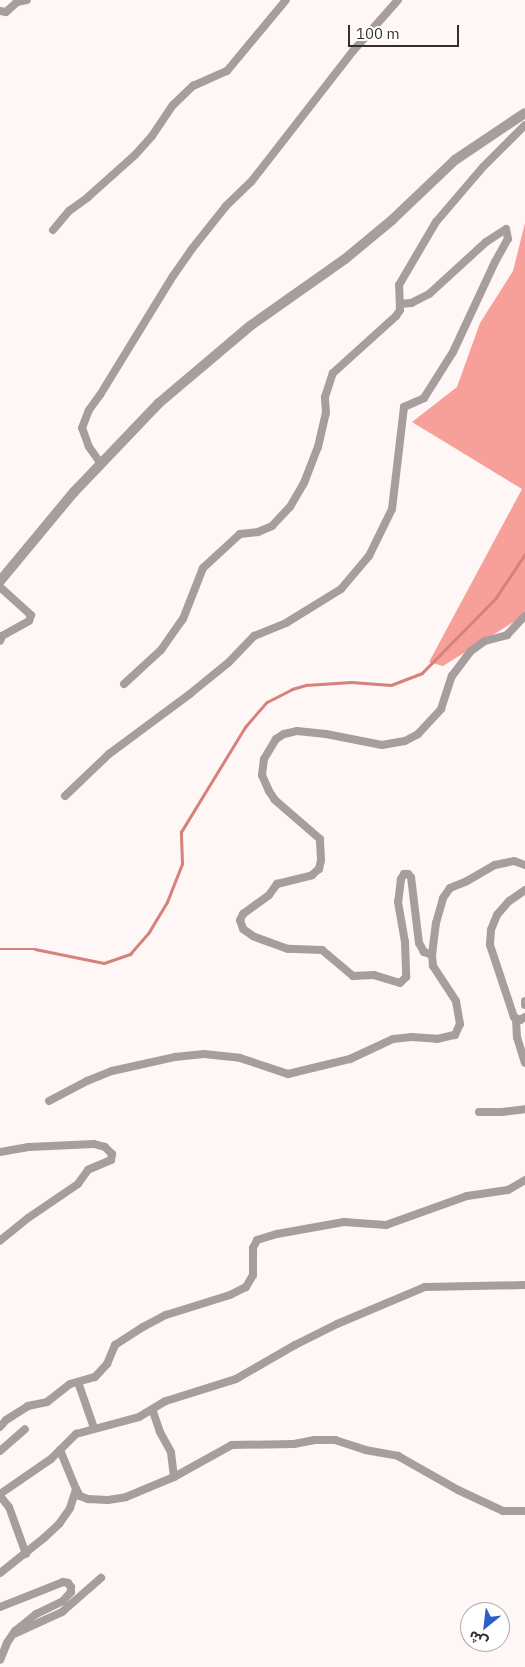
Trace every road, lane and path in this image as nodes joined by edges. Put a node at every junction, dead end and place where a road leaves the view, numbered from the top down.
1 (27, 0) edge
2 (286, 0) edge
3 (398, 0) edge
4 (0, 12) edge
5 (525, 113) edge
6 (525, 125) edge
7 (53, 230) dead end
8 (400, 304) junction
9 (101, 464) junction
10 (0, 581) edge
11 (0, 587) edge
12 (525, 616) edge
13 (0, 641) edge
14 (124, 684) dead end
15 (65, 796) dead end
16 (525, 865) edge
17 (525, 890) edge
18 (432, 955) junction
19 (525, 1001) edge
20 (525, 1006) edge
21 (525, 1017) edge
22 (516, 1020) junction
23 (525, 1063) edge
24 (49, 1101) dead end
25 (525, 1109) edge
26 (479, 1112) dead end
27 (0, 1152) edge
28 (525, 1180) edge
29 (0, 1241) edge
30 (525, 1285) edge
31 (78, 1382) junction
32 (152, 1409) junction
33 (0, 1427) edge
34 (94, 1428) junction
35 (26, 1429) dead end
36 (0, 1450) edge
37 (60, 1450) junction
38 (174, 1478) junction
39 (76, 1489) junction
40 (0, 1495) edge
41 (525, 1511) edge
42 (26, 1554) junction
43 (0, 1573) edge
44 (101, 1578) dead end
45 (0, 1607) edge
46 (12, 1635) junction
47 (0, 1660) edge

1 - 4 street
2 - 7 street
3 - 9 street
5 - 9 street
6 - 8 street
8 - 14 street
8 - 15 street
9 - 10 street
11 - 13 street
12 - 18 street
16 - 18 street
17 - 22 street
18 - 24 street
19 - 20 street
21 - 22 street
22 - 23 street
25 - 26 street
27 - 29 street
28 - 31 street
30 - 32 street
31 - 33 street
31 - 34 street
32 - 34 street
32 - 38 street
34 - 37 street
35 - 36 street
37 - 39 street
37 - 40 street
38 - 39 street
38 - 41 street
39 - 42 street
40 - 42 street
42 - 43 street
44 - 46 street
45 - 46 street
46 - 47 street

